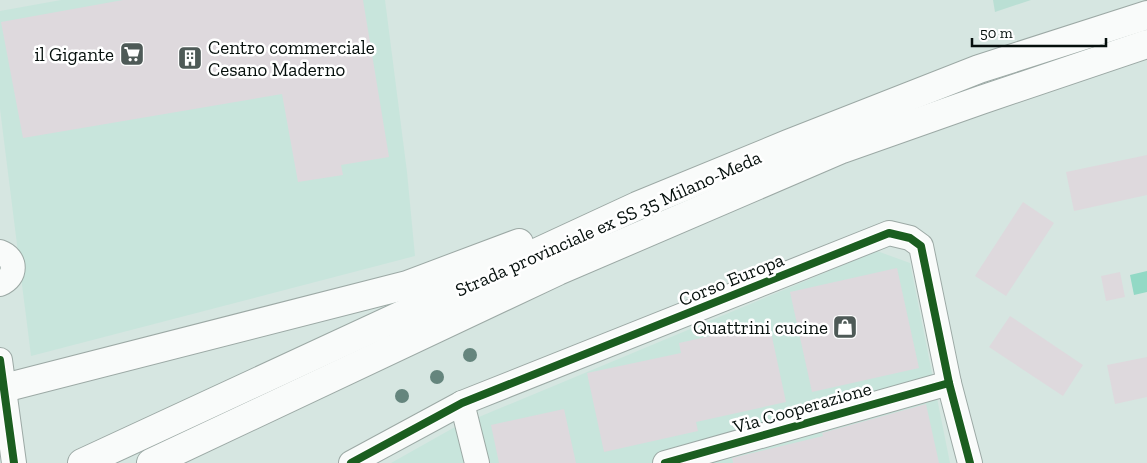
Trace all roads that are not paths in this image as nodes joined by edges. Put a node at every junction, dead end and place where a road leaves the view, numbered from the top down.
1 (1147, 14) edge
2 (1147, 44) edge
3 (637, 206) junction
4 (0, 252) edge
5 (0, 284) edge
6 (0, 360) edge
7 (949, 382) junction
8 (2, 388) edge
9 (462, 403) junction
10 (159, 461) edge
11 (14, 463) edge
12 (82, 463) edge
13 (351, 463) edge
14 (477, 463) edge
15 (665, 463) edge
16 (970, 463) edge

1 - 3 highway, Strada provinciale ex SS 35 Milano-Meda
2 - 10 highway, Strada provinciale ex SS 35 Milano-Meda
3 - 8 highway
3 - 12 highway, Strada provinciale ex SS 35 Milano-Meda
4 - 5 street
6 - 8 street
7 - 9 street, Corso Europa
7 - 15 street, Via Cooperazione
7 - 16 street, Corso Europa
8 - 11 street
9 - 13 street, Corso Europa
9 - 14 street

